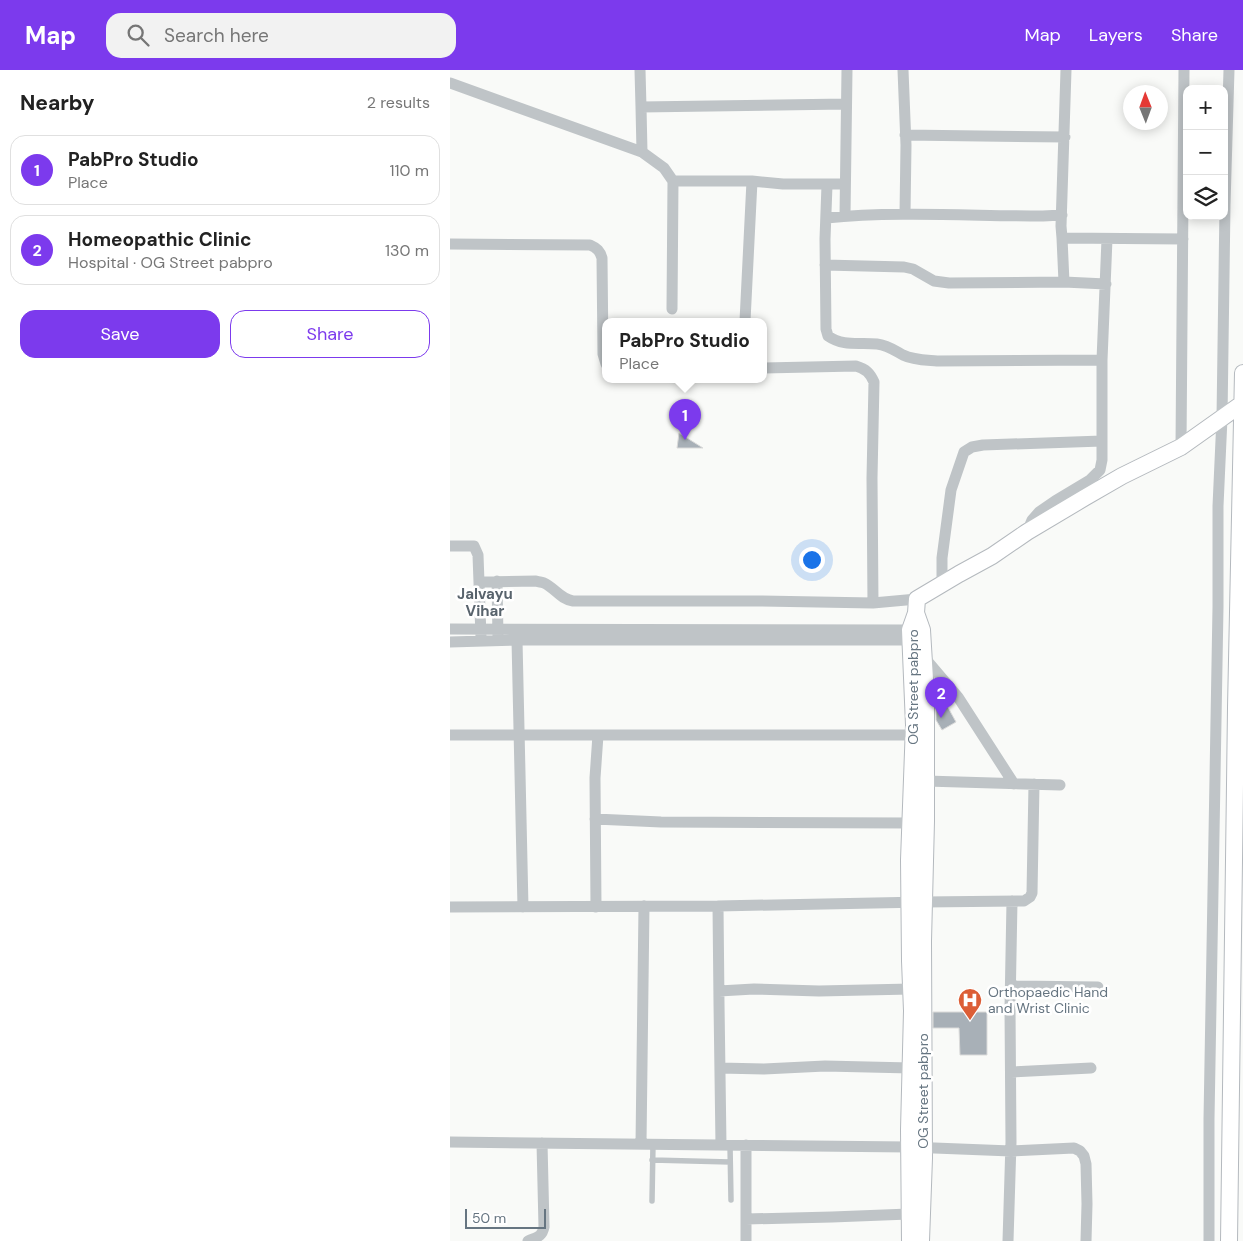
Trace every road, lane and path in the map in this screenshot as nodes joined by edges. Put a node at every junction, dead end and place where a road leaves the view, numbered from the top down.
1 (640, 70) edge
2 (847, 70) edge
3 (903, 70) edge
4 (1066, 70) edge
5 (1184, 70) edge
6 (1229, 70) edge
7 (450, 83) edge
8 (846, 104) junction
9 (641, 107) junction
10 (906, 135) junction
11 (1065, 137) junction
12 (642, 152) junction
13 (674, 181) junction
14 (752, 181) junction
15 (827, 184) junction
16 (845, 184) junction
17 (905, 214) junction
18 (1062, 215) junction
19 (845, 216) junction
20 (826, 218) junction
21 (1062, 238) junction
22 (1107, 239) junction
23 (1183, 240) junction
24 (450, 244) edge
25 (825, 265) junction
26 (1064, 282) junction
27 (1106, 284) junction
28 (672, 309) dead end
29 (603, 318) edge
30 (745, 318) edge
31 (1102, 360) junction
32 (767, 368) edge
33 (1243, 373) edge
34 (1243, 403) edge
35 (1222, 418) junction
36 (1102, 441) junction
37 (1181, 447) junction
38 (1027, 532) junction
39 (450, 546) edge
40 (497, 581) junction
41 (480, 582) junction
42 (942, 584) junction
43 (873, 603) junction
44 (916, 606) junction
45 (450, 629) edge
46 (480, 635) junction
47 (498, 635) junction
48 (916, 635) junction
49 (517, 640) junction
50 (450, 642) edge
51 (924, 657) junction
52 (450, 735) edge
53 (519, 735) junction
54 (598, 735) junction
55 (914, 736) junction
56 (926, 781) junction
57 (1014, 784) junction
58 (1034, 784) junction
59 (1060, 785) dead end
60 (595, 819) junction
61 (910, 823) junction
62 (1012, 901) junction
63 (917, 902) junction
64 (450, 906) edge
65 (523, 906) junction
66 (596, 906) junction
67 (644, 906) junction
68 (718, 906) junction
69 (1011, 986) junction
70 (1098, 987) dead end
71 (911, 989) junction
72 (719, 990) junction
73 (720, 1068) junction
74 (911, 1068) junction
75 (1091, 1068) dead end
76 (1011, 1072) junction
77 (450, 1142) edge
78 (542, 1143) junction
79 (647, 1144) junction
80 (726, 1145) junction
81 (746, 1145) junction
82 (916, 1147) junction
83 (1011, 1151) junction
84 (652, 1160) junction
85 (730, 1162) junction
86 (731, 1200) dead end
87 (652, 1201) dead end
88 (909, 1214) junction
89 (746, 1219) junction
90 (528, 1241) edge
91 (746, 1241) edge
92 (910, 1241) edge
93 (921, 1241) edge
94 (1008, 1241) edge
95 (1086, 1241) edge
96 (1209, 1241) edge
97 (1228, 1241) edge

1 - 9 street
2 - 8 street
3 - 10 street
4 - 11 street
5 - 23 street
6 - 35 street
7 - 12 street
8 - 9 street
8 - 16 street
9 - 12 street
10 - 11 street
10 - 17 street
11 - 18 street
12 - 13 street
13 - 14 street
13 - 28 street
14 - 15 street
14 - 30 street
15 - 16 street
15 - 20 street
16 - 19 street
17 - 18 street
17 - 19 street
18 - 21 street
19 - 20 street
20 - 25 street
21 - 22 street
21 - 26 street
22 - 23 street
22 - 27 street
23 - 37 street
24 - 29 street
25 - 26 street
25 - 31 street
26 - 27 street
27 - 31 street
31 - 36 street
32 - 43 street
33 - 34 street
34 - 35 street
34 - 97 street
35 - 37 street
35 - 96 street
36 - 38 street
36 - 42 street
37 - 38 street
38 - 42 street
39 - 41 street
40 - 41 street
40 - 43 street
40 - 47 street
41 - 46 street
42 - 44 street
43 - 44 street
44 - 48 street, OG Street pabpro
45 - 46 street
46 - 47 street
46 - 50 street
47 - 48 street
47 - 49 street
48 - 49 street
48 - 51 street, OG Street pabpro
48 - 55 street, OG Street pabpro
49 - 53 street
51 - 56 street, OG Street pabpro
51 - 57 street
52 - 53 street
53 - 54 street
53 - 65 street
54 - 55 street
54 - 60 street
55 - 61 street, OG Street pabpro
56 - 57 street
56 - 63 street, OG Street pabpro
57 - 58 street
58 - 59 street
58 - 62 street
60 - 61 street
60 - 66 street
61 - 63 street, OG Street pabpro
62 - 63 street
62 - 69 street
63 - 68 street
63 - 71 street, OG Street pabpro
63 - 82 street, OG Street pabpro
64 - 65 street
65 - 66 street
66 - 67 street
67 - 68 street
67 - 79 street
68 - 72 street
69 - 70 street
69 - 76 street
71 - 72 street
71 - 74 street, OG Street pabpro
72 - 73 street
73 - 74 street
73 - 80 street
74 - 82 street, OG Street pabpro
75 - 76 street
76 - 83 street
77 - 78 street
78 - 79 street
78 - 90 street
79 - 80 street
79 - 84 lane
80 - 81 street
80 - 85 lane
81 - 82 street
81 - 89 street
82 - 83 street
82 - 88 street, OG Street pabpro
82 - 93 street, OG Street pabpro
83 - 94 street
83 - 95 street
84 - 85 lane
84 - 87 lane
85 - 86 lane
88 - 89 street
88 - 92 street, OG Street pabpro
89 - 91 street

